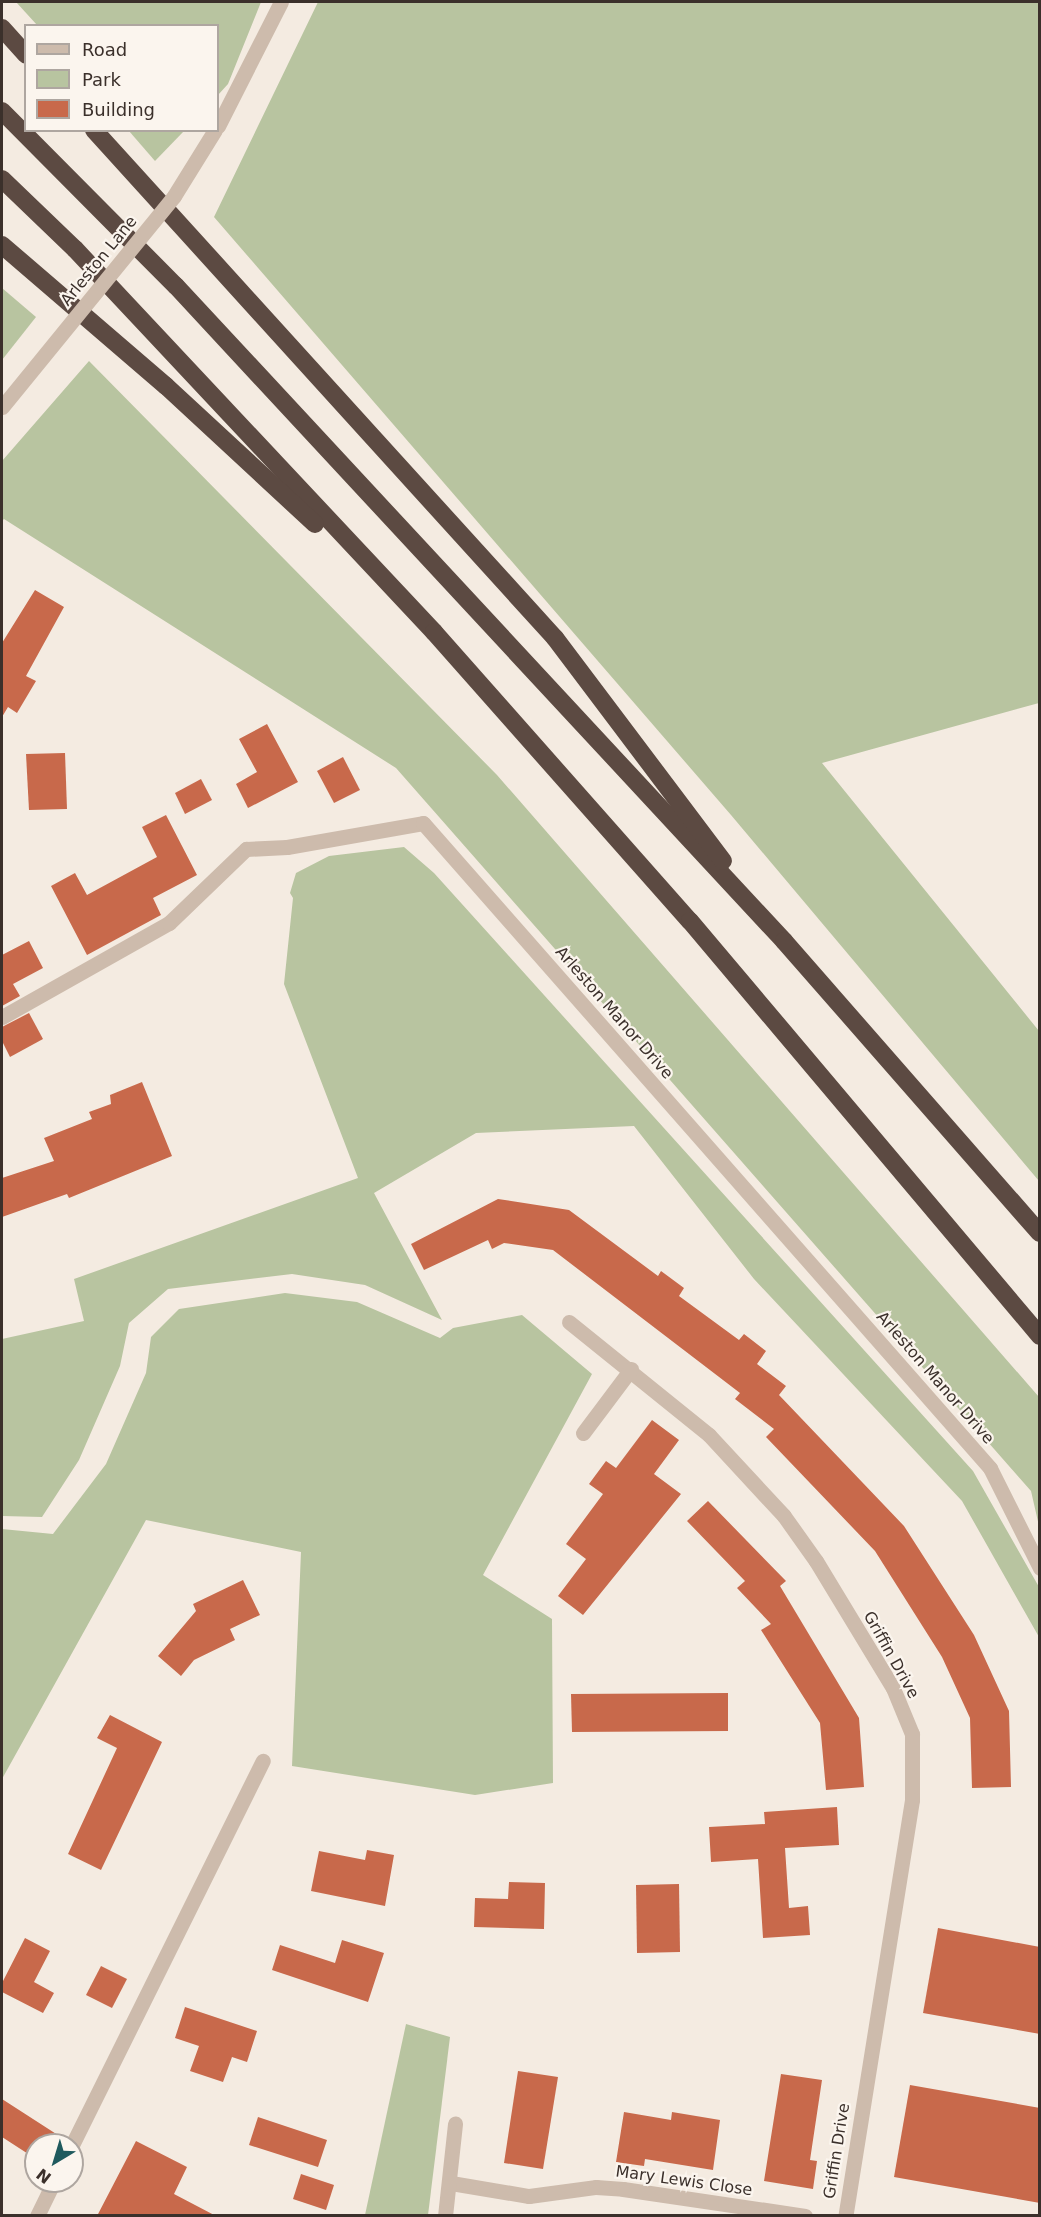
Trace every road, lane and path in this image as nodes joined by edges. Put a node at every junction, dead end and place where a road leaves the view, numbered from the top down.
1 (281, 2) edge
2 (2, 28) edge
3 (24, 53) edge
4 (2, 111) edge
5 (219, 124) edge
6 (96, 132) edge
7 (214, 132) edge
8 (2, 179) edge
9 (2, 245) edge
10 (2, 407) edge
11 (434, 632) junction
12 (784, 941) junction
13 (2, 1017) edge
14 (1040, 1233) edge
15 (569, 1322) dead end
16 (1040, 1336) edge
17 (631, 1369) junction
18 (583, 1433) dead end
19 (1040, 1568) edge
20 (262, 1761) dead end
21 (456, 2124) dead end
22 (78, 2133) edge
23 (451, 2182) junction
24 (48, 2193) edge
25 (37, 2216) edge
26 (445, 2216) edge
27 (805, 2216) edge
28 (845, 2216) edge

1 - 5 street
2 - 3 highway
4 - 12 highway
6 - 12 highway
7 - 10 street, Arleston Lane, bridge
8 - 11 highway
9 - 11 highway
11 - 16 highway
12 - 14 highway
13 - 19 street, Arleston Manor Drive
15 - 17 street, Griffin Drive
17 - 18 street
17 - 28 street, Griffin Drive
20 - 22 street
21 - 23 street
23 - 26 street
23 - 27 street, Mary Lewis Close
24 - 25 street

